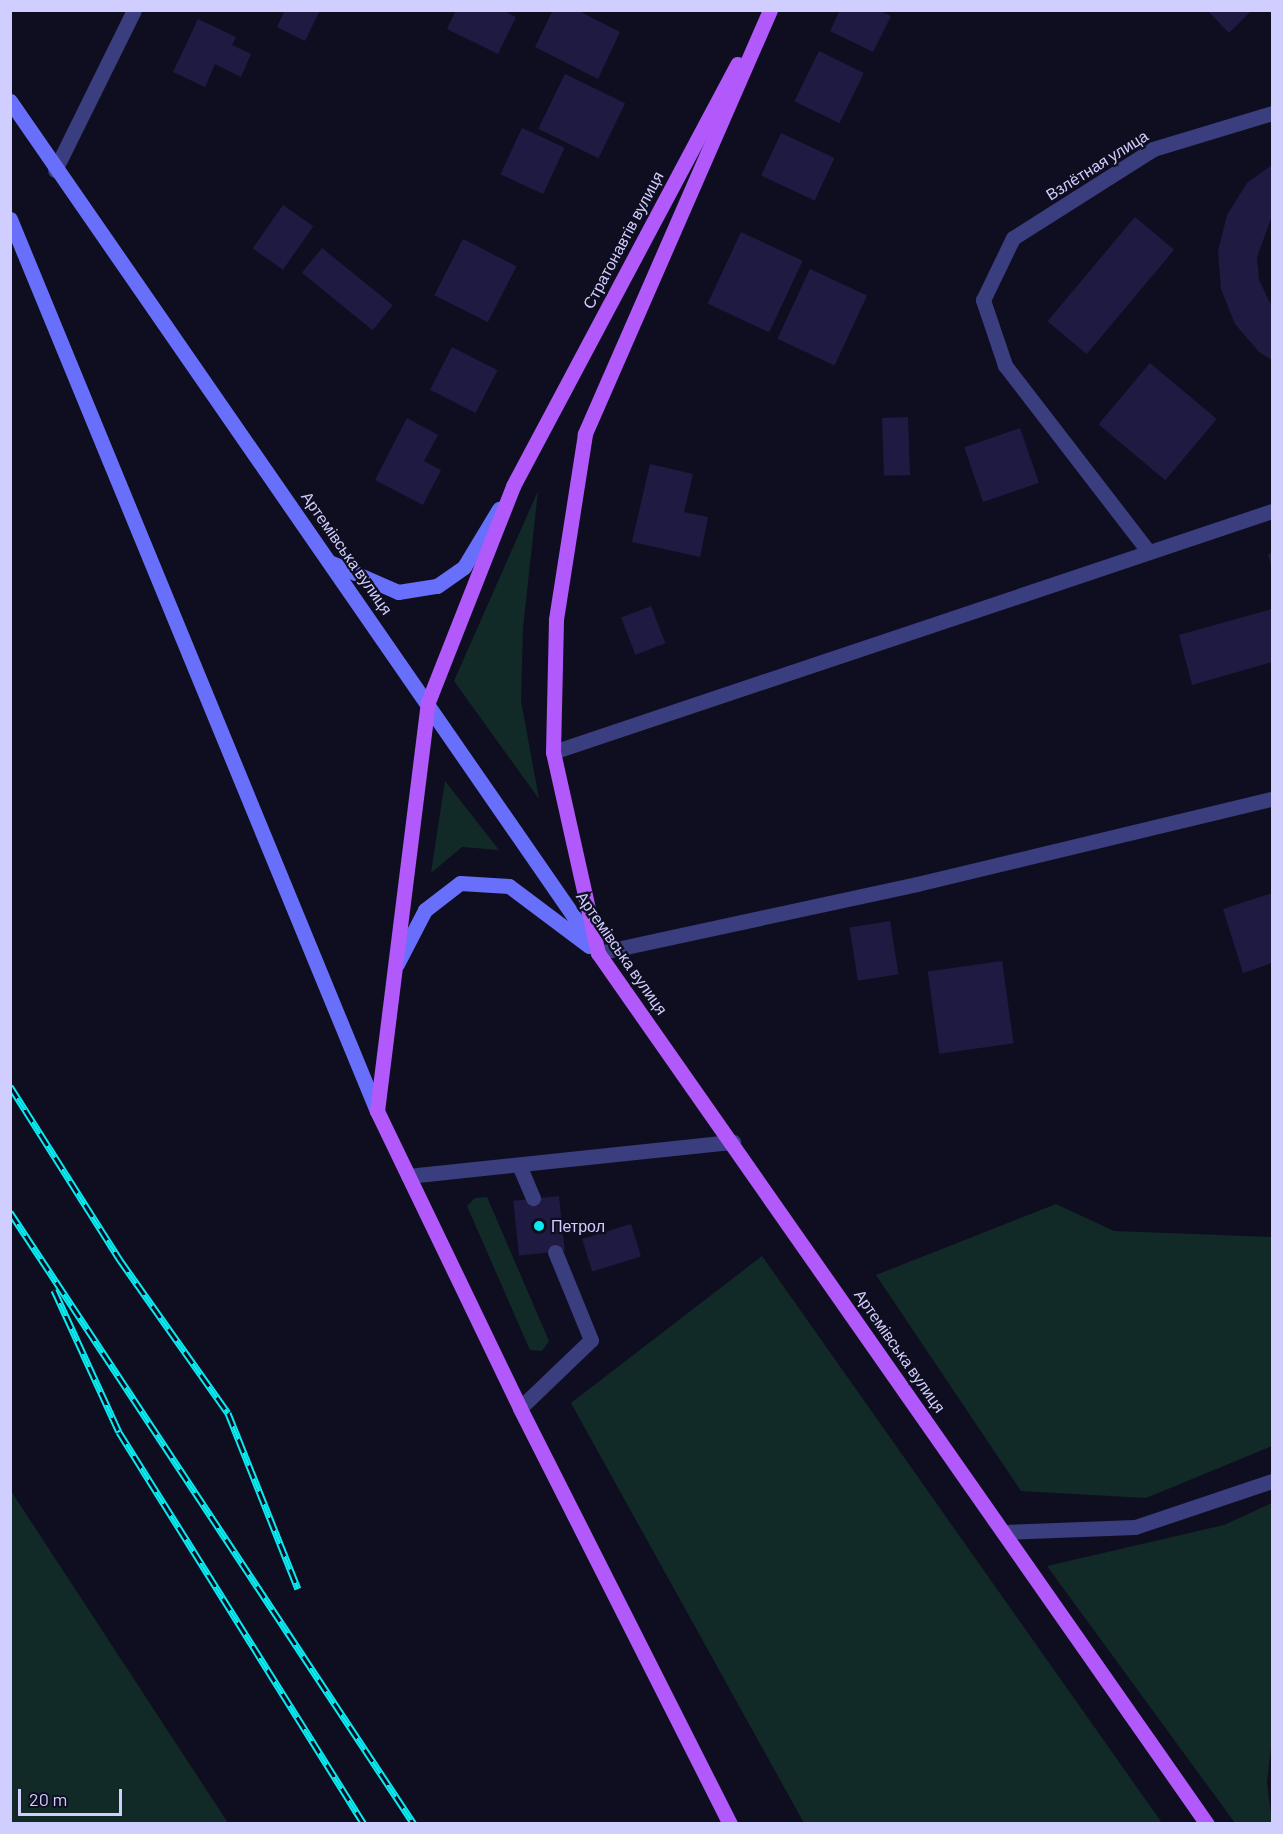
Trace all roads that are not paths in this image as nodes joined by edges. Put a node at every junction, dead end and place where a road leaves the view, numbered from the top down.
1 (135, 10) edge
2 (765, 10) edge
3 (770, 10) edge
4 (10, 101) edge
5 (1272, 113) edge
6 (55, 170) junction
7 (10, 219) edge
8 (513, 486) junction
9 (1272, 511) edge
10 (1149, 551) junction
11 (332, 563) junction
12 (429, 702) junction
13 (554, 752) junction
14 (1272, 799) edge
15 (598, 953) junction
16 (397, 963) junction
17 (377, 1111) junction
18 (734, 1142) junction
19 (519, 1165) junction
20 (408, 1176) junction
21 (533, 1198) dead end
22 (555, 1252) dead end
23 (520, 1408) junction
24 (1272, 1481) edge
25 (1004, 1532) junction
26 (730, 1824) edge
27 (1208, 1824) edge

1 - 6 street
2 - 8 main road, Стратонавтів вулиця
3 - 13 main road
4 - 6 main road, Артемівська вулиця
5 - 10 street, Взлётная улица
6 - 11 main road, Артемівська вулиця
7 - 17 main road
8 - 11 main road
8 - 12 main road, Стратонавтів вулиця
9 - 10 street
10 - 13 street
11 - 12 main road, Артемівська вулиця
12 - 15 main road, Артемівська вулиця
12 - 16 main road, Стратонавтів вулиця
13 - 15 main road
14 - 15 street
15 - 16 main road
15 - 18 main road, Артемівська вулиця
16 - 17 main road, Стратонавтів вулиця
17 - 20 main road
18 - 19 street
18 - 25 main road, Артемівська вулиця
19 - 20 street
19 - 21 street
20 - 23 main road
22 - 23 street
23 - 26 main road
24 - 25 street
25 - 27 main road, Артемівська вулиця

